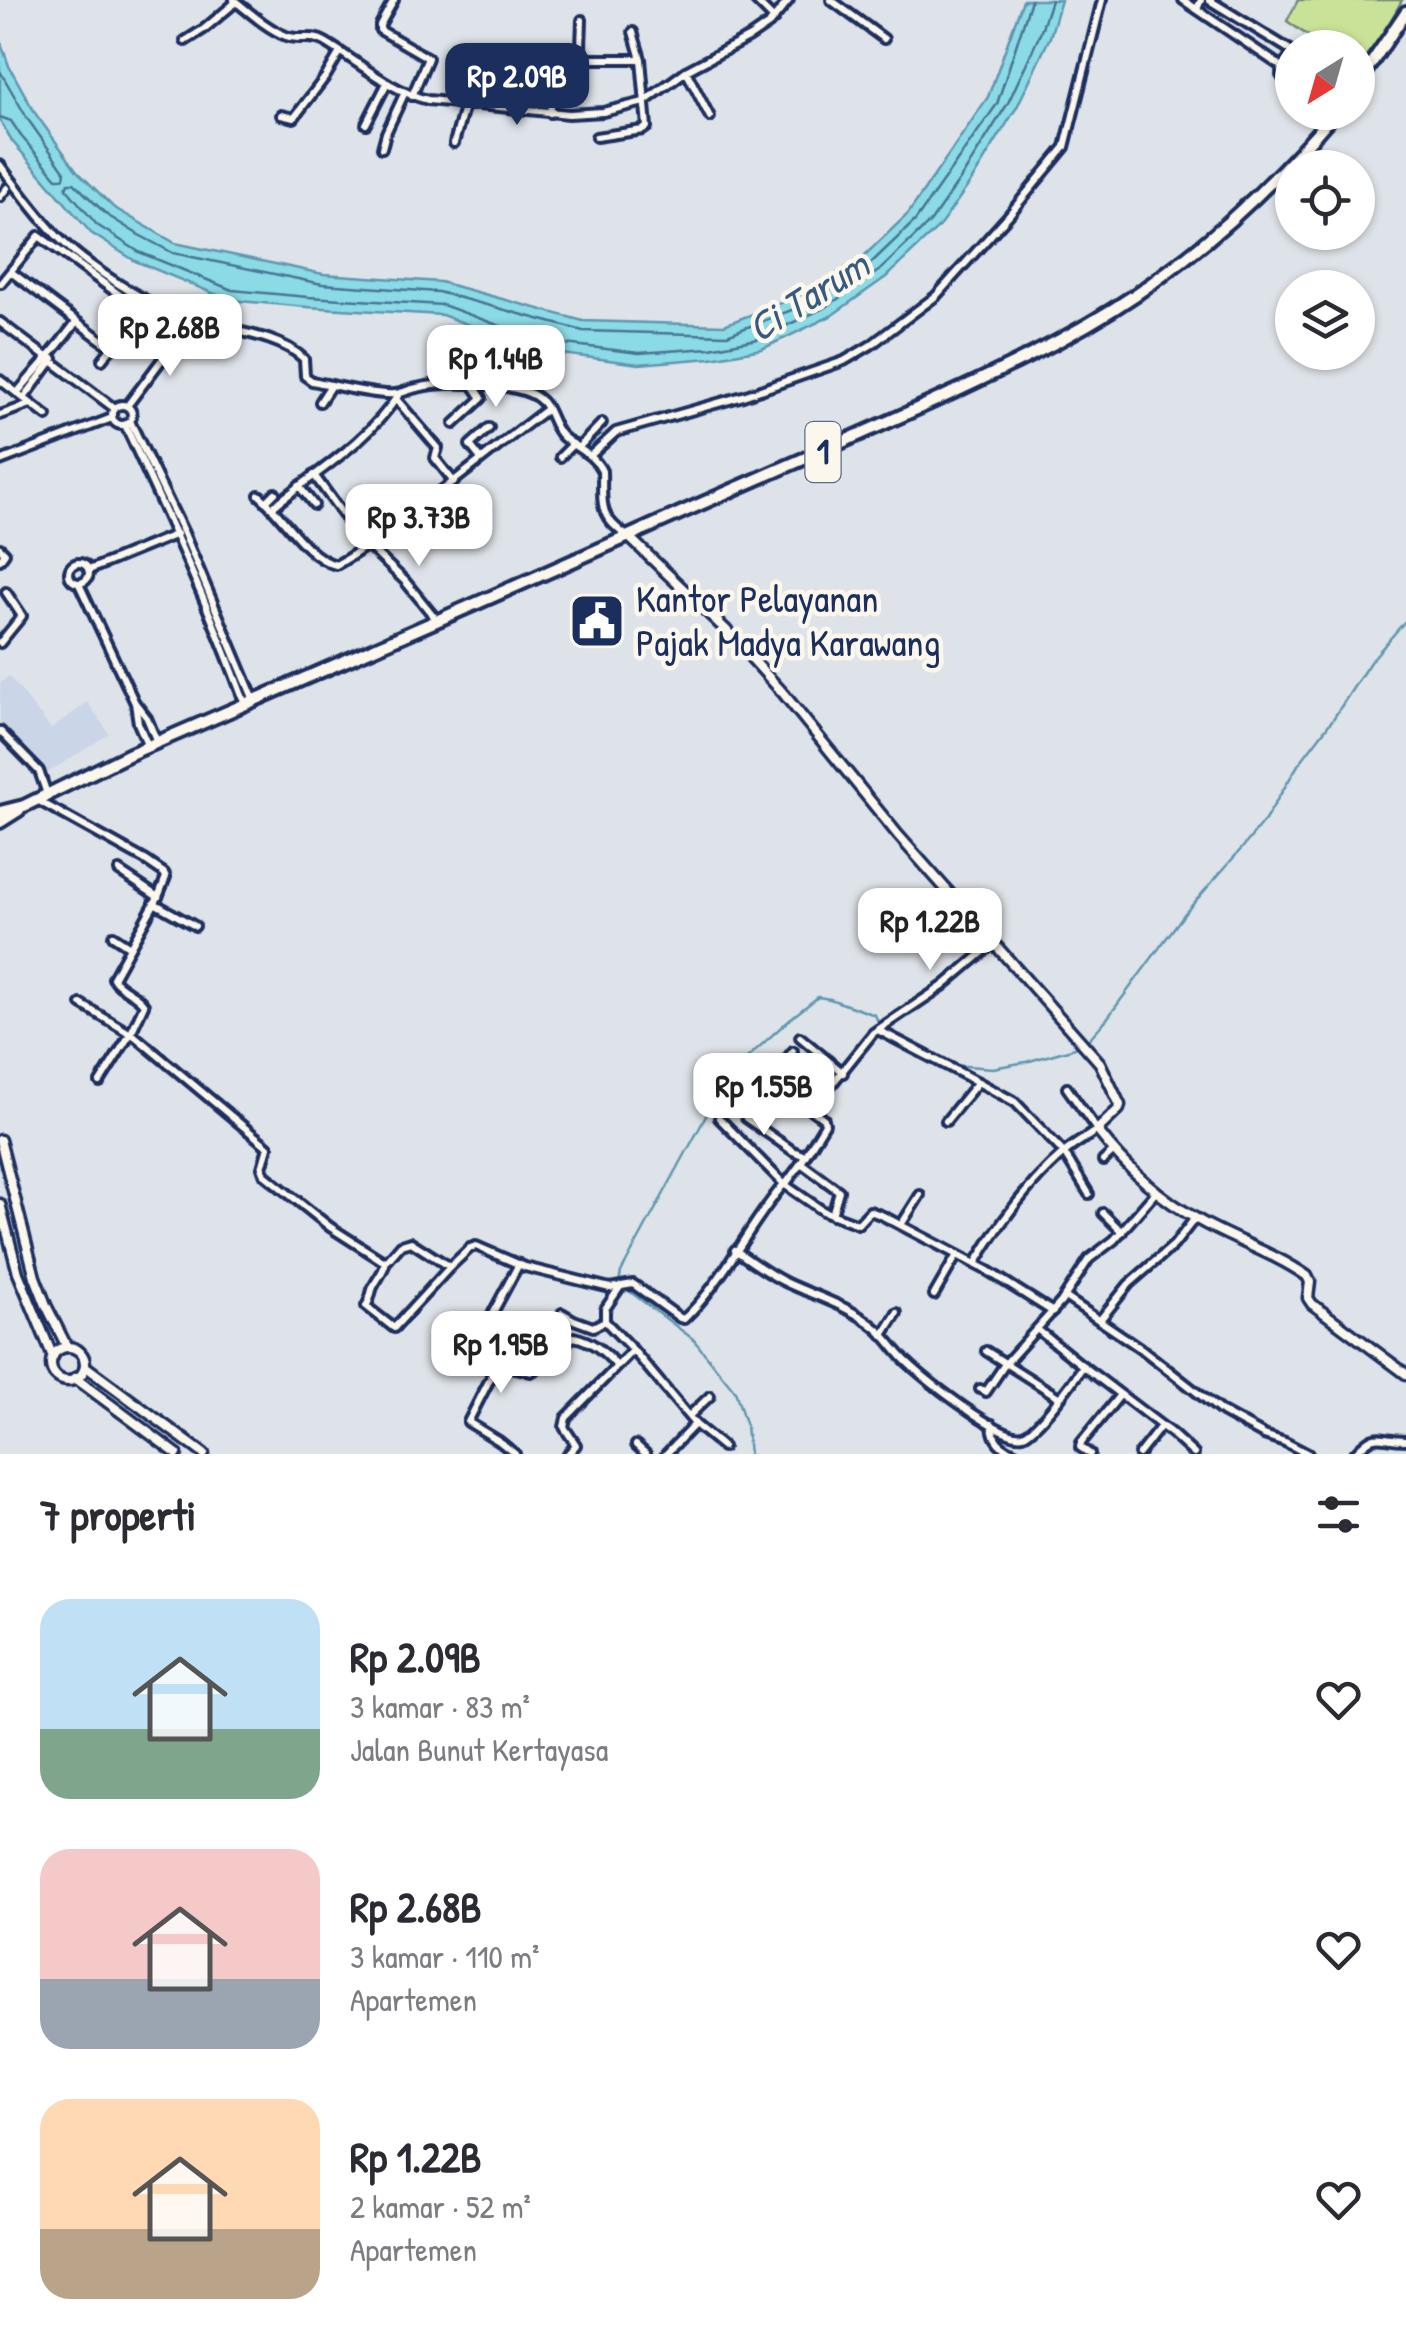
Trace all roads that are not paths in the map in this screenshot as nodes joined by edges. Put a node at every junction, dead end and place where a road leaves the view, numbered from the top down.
1 (394, 0) edge
2 (755, 0) edge
3 (789, 0) edge
4 (831, 0) edge
5 (1102, 0) edge
6 (1183, 0) edge
7 (1202, 0) edge
8 (1209, 0) edge
9 (235, 1) edge
10 (1197, 9) junction
11 (1406, 12) edge
12 (774, 19) junction
13 (582, 20) dead end
14 (633, 32) dead end
15 (884, 39) dead end
16 (184, 40) dead end
17 (1275, 41) edge
18 (340, 52) junction
19 (1375, 57) edge
20 (582, 59) junction
21 (641, 60) junction
22 (1275, 61) edge
23 (481, 70) dead end
24 (686, 71) junction
25 (386, 83) junction
26 (408, 94) junction
27 (644, 102) junction
28 (468, 104) junction
29 (281, 114) dead end
30 (550, 114) junction
31 (710, 116) dead end
32 (366, 124) dead end
33 (1320, 130) edge
34 (596, 136) dead end
35 (454, 143) dead end
36 (382, 148) dead end
37 (0, 164) edge
38 (7, 188) dead end
39 (0, 197) edge
40 (10, 272) junction
41 (1, 283) edge
42 (0, 322) edge
43 (76, 322) junction
44 (184, 330) dead end
45 (112, 348) junction
46 (49, 360) junction
47 (102, 360) dead end
48 (0, 380) edge
49 (473, 384) junction
50 (331, 385) junction
51 (397, 396) junction
52 (24, 398) junction
53 (320, 402) dead end
54 (128, 406) junction
55 (114, 408) junction
56 (548, 408) junction
57 (0, 415) edge
58 (46, 416) dead end
59 (112, 418) junction
60 (128, 423) junction
61 (602, 423) dead end
62 (454, 424) dead end
63 (490, 428) dead end
64 (576, 446) junction
65 (590, 455) junction
66 (560, 457) dead end
67 (480, 459) junction
68 (0, 461) edge
69 (314, 474) junction
70 (454, 482) junction
71 (300, 486) junction
72 (276, 493) dead end
73 (259, 496) dead end
74 (270, 504) junction
75 (314, 505) dead end
76 (179, 533) junction
77 (629, 537) junction
78 (369, 545) junction
79 (0, 548) edge
80 (0, 560) edge
81 (90, 570) junction
82 (79, 584) junction
83 (6, 592) dead end
84 (428, 606) junction
85 (436, 619) junction
86 (414, 629) junction
87 (0, 643) edge
88 (250, 702) junction
89 (135, 703) junction
90 (0, 731) edge
91 (152, 744) junction
92 (42, 797) junction
93 (24, 806) junction
94 (0, 812) edge
95 (0, 822) edge
96 (119, 872) dead end
97 (156, 900) junction
98 (195, 926) dead end
99 (113, 936) dead end
100 (994, 944) junction
101 (130, 947) junction
102 (82, 1004) dead end
103 (881, 1028) junction
104 (131, 1034) junction
105 (800, 1037) dead end
106 (794, 1052) dead end
107 (843, 1073) junction
108 (100, 1082) dead end
109 (978, 1082) junction
110 (1068, 1088) dead end
111 (819, 1092) junction
112 (719, 1118) dead end
113 (746, 1118) dead end
114 (946, 1121) dead end
115 (1097, 1130) junction
116 (0, 1140) edge
117 (1114, 1151) junction
118 (1064, 1153) junction
119 (803, 1160) junction
120 (1103, 1161) dead end
121 (784, 1185) junction
122 (1155, 1192) junction
123 (1090, 1194) dead end
124 (920, 1195) dead end
125 (14, 1196) junction
126 (0, 1202) edge
127 (1103, 1213) dead end
128 (832, 1215) junction
129 (1195, 1218) junction
130 (901, 1226) junction
131 (1122, 1232) junction
132 (736, 1250) junction
133 (957, 1255) junction
134 (386, 1261) junction
135 (519, 1264) junction
136 (974, 1264) junction
137 (450, 1267) junction
138 (623, 1286) junction
139 (934, 1295) dead end
140 (1065, 1297) junction
141 (897, 1312) dead end
142 (1053, 1312) junction
143 (562, 1313) dead end
144 (1100, 1320) junction
145 (606, 1321) junction
146 (1038, 1330) junction
147 (882, 1334) junction
148 (68, 1347) junction
149 (632, 1350) junction
150 (986, 1351) dead end
151 (52, 1357) junction
152 (1005, 1364) junction
153 (616, 1365) junction
154 (85, 1366) junction
155 (1084, 1366) junction
156 (1406, 1374) edge
157 (492, 1375) junction
158 (75, 1378) junction
159 (980, 1389) dead end
160 (1121, 1395) junction
161 (710, 1396) dead end
162 (1060, 1398) junction
163 (689, 1416) junction
164 (696, 1424) junction
165 (992, 1424) junction
166 (1162, 1426) junction
167 (1406, 1440) edge
168 (636, 1445) dead end
169 (723, 1448) dead end
170 (177, 1454) edge
171 (204, 1454) edge
172 (515, 1454) edge
173 (568, 1454) edge
174 (646, 1454) edge
175 (666, 1454) edge
176 (1017, 1454) edge
177 (1090, 1454) edge
178 (1139, 1454) edge
179 (1194, 1454) edge
180 (1308, 1454) edge
181 (1354, 1454) edge

1 - 26 street
2 - 12 street
3 - 12 street
4 - 15 street
5 - 65 street
6 - 10 street
7 - 10 street
8 - 17 street
9 - 16 street
9 - 18 street
10 - 22 street
11 - 19 main road
12 - 24 street
13 - 20 street
14 - 21 street
18 - 25 street
18 - 29 street
20 - 21 street
20 - 30 street
21 - 27 street
23 - 28 street
24 - 27 street
24 - 31 street
25 - 26 street
25 - 32 street
26 - 28 street
26 - 36 street
27 - 30 street
27 - 34 street
28 - 30 street
28 - 35 street
33 - 77 main road, 1
37 - 50 street
38 - 39 street
40 - 41 street
40 - 43 street
40 - 45 street
42 - 46 street
43 - 45 street
43 - 46 street
44 - 54 street
45 - 47 street
46 - 52 street
46 - 55 street
48 - 52 street
49 - 51 street
49 - 56 street
49 - 62 street
50 - 51 street
50 - 53 street
51 - 69 street
51 - 70 street
52 - 57 street
52 - 58 street
54 - 55 street
54 - 60 street
55 - 59 street
56 - 64 street
56 - 67 street
59 - 60 street
59 - 68 street
60 - 76 street
61 - 64 street
63 - 67 street
64 - 65 street
64 - 66 street
65 - 77 street
67 - 70 street
69 - 71 street
69 - 78 street
70 - 78 street
71 - 74 street
71 - 75 street
72 - 74 street
73 - 74 street
74 - 78 street
76 - 81 street
76 - 88 street
77 - 85 main road, 1
77 - 100 street
78 - 84 street
79 - 80 street
81 - 82 street
81 - 82 street
82 - 89 street
83 - 87 street
84 - 85 street
84 - 86 street
85 - 86 main road, 1
86 - 88 main road, 1
88 - 91 main road, 1
89 - 91 street
89 - 91 street
90 - 92 street
91 - 92 main road, 1
92 - 93 main road, 1
92 - 97 street
93 - 94 main road, 1
93 - 95 main road, 1
96 - 97 street
97 - 98 street
97 - 101 street
99 - 101 street
100 - 103 street
100 - 115 street
101 - 104 street
102 - 104 street
103 - 107 street
103 - 109 street
104 - 108 street
104 - 134 street
105 - 107 street
106 - 111 street
107 - 111 street
109 - 114 street
109 - 118 street
110 - 115 street
111 - 119 street
112 - 121 street
113 - 119 street
115 - 117 street
115 - 118 street
116 - 125 street
117 - 120 street
117 - 122 street
118 - 123 street
118 - 136 street
119 - 121 street
119 - 128 street
121 - 128 street
121 - 132 street
122 - 129 street
122 - 131 street
124 - 130 street
125 - 126 street
125 - 148 street
126 - 151 street
127 - 131 street
128 - 130 street
129 - 144 street
129 - 156 street
130 - 133 street
131 - 140 street
132 - 138 street
132 - 147 street
133 - 136 street
133 - 139 street
134 - 137 street
134 - 137 street
135 - 137 street
135 - 138 street
135 - 157 street
136 - 142 street
138 - 145 street
140 - 142 street
140 - 144 street
141 - 147 street
142 - 146 street
143 - 145 street
144 - 180 street
145 - 149 street
146 - 152 street
146 - 155 street
147 - 165 street
148 - 151 street
148 - 154 street
149 - 153 street
149 - 163 street
150 - 152 street
151 - 158 street
152 - 159 street
152 - 162 street
153 - 157 street
153 - 173 street
154 - 158 street
154 - 171 street
155 - 160 street
155 - 162 street
157 - 172 street
158 - 170 street
160 - 166 street
160 - 177 street
161 - 163 street
162 - 165 street
163 - 164 street
164 - 169 street
164 - 175 street
165 - 176 street
166 - 178 street
166 - 179 street
167 - 181 street
168 - 174 street

